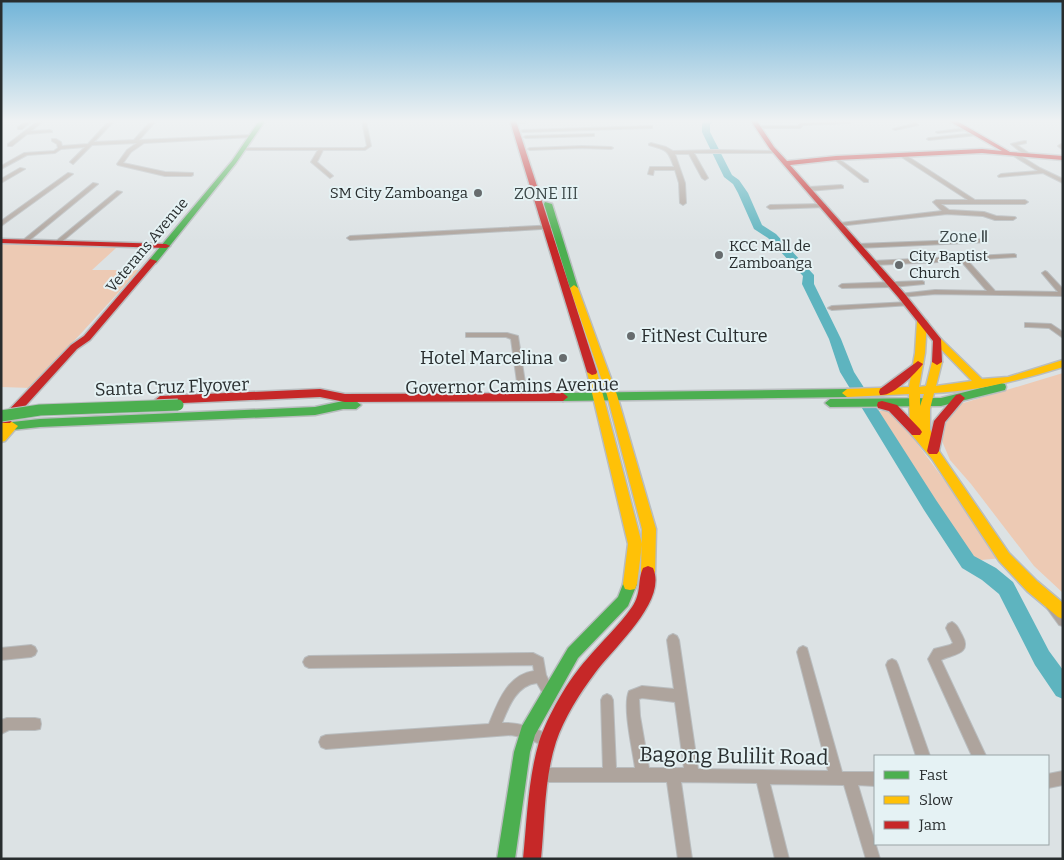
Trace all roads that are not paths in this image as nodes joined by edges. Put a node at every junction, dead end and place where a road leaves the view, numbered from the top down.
1 (13, 161) edge
2 (122, 161) edge
3 (234, 161) edge
4 (315, 161) edge
5 (531, 161) edge
6 (675, 161) edge
7 (696, 161) edge
8 (805, 161) edge
9 (840, 161) edge
10 (911, 161) edge
11 (1024, 161) edge
12 (786, 163) joint
13 (1, 168) edge
14 (22, 169) dead end
15 (678, 169) junction
16 (1043, 172) junction
17 (70, 174) dead end
18 (191, 174) dead end
19 (651, 174) dead end
20 (330, 176) dead end
21 (1001, 176) dead end
22 (705, 178) dead end
23 (1, 181) edge
24 (1063, 181) edge
25 (866, 182) dead end
26 (95, 184) dead end
27 (841, 187) dead end
28 (809, 189) junction
29 (119, 192) dead end
30 (950, 202) junction
31 (973, 202) junction
32 (1025, 202) dead end
33 (684, 203) dead end
34 (824, 206) junction
35 (770, 207) dead end
36 (947, 212) junction
37 (962, 212) junction
38 (1013, 218) dead end
39 (1, 224) edge
40 (840, 225) junction
41 (551, 228) junction
42 (350, 238) dead end
43 (1, 241) edge
44 (986, 241) dead end
45 (24, 242) junction
46 (57, 243) junction
47 (166, 246) junction
48 (557, 246) junction
49 (858, 246) junction
50 (1014, 256) dead end
51 (962, 258) junction
52 (873, 263) junction
53 (1045, 273) dead end
54 (922, 283) dead end
55 (892, 284) junction
56 (842, 286) dead end
57 (992, 292) junction
58 (901, 294) junction
59 (1063, 294) edge
60 (909, 304) junction
61 (832, 308) dead end
62 (922, 320) junction
63 (1028, 325) dead end
64 (469, 335) dead end
65 (1063, 336) edge
66 (88, 338) junction
67 (938, 341) junction
68 (1063, 363) edge
69 (918, 364) junction
70 (1008, 380) junction
71 (980, 383) junction
72 (930, 390) junction
73 (883, 392) junction
74 (523, 396) junction
75 (914, 397) junction
76 (962, 397) junction
77 (857, 398) junction
78 (600, 399) junction
79 (613, 399) junction
80 (159, 400) junction
81 (113, 402) junction
82 (344, 402) junction
83 (927, 402) junction
84 (68, 403) junction
85 (876, 403) junction
86 (31, 406) junction
87 (18, 407) junction
88 (177, 408) junction
89 (1, 410) edge
90 (1, 416) edge
91 (149, 418) junction
92 (102, 420) junction
93 (55, 422) junction
94 (4, 425) edge
95 (916, 432) junction
96 (1, 438) edge
97 (933, 451) junction
98 (1045, 599) junction
99 (1063, 612) edge
100 (1063, 621) edge
101 (952, 628) dead end
102 (673, 640) dead end
103 (31, 651) dead end
104 (803, 652) dead end
105 (1, 654) edge
106 (309, 662) dead end
107 (892, 665) dead end
108 (540, 676) junction
109 (549, 693) junction
110 (681, 696) junction
111 (607, 700) dead end
112 (35, 724) dead end
113 (1, 728) edge
114 (493, 730) junction
115 (528, 732) junction
116 (326, 742) dead end
117 (546, 747) junction
118 (522, 752) junction
119 (923, 755) edge
120 (979, 755) edge
121 (540, 775) junction
122 (610, 775) junction
123 (643, 775) junction
124 (673, 775) junction
125 (692, 776) junction
126 (762, 777) junction
127 (843, 778) junction
128 (1063, 778) edge
129 (874, 779) edge
130 (1049, 781) edge
131 (512, 814) junction
132 (535, 817) junction
133 (506, 859) edge
134 (532, 859) edge
135 (685, 859) edge
136 (782, 859) edge
137 (873, 859) edge

1 - 13 street
2 - 18 street
3 - 47 main road, Veterans Avenue
4 - 20 street
5 - 41 main road
6 - 15 street
7 - 22 street
8 - 12 main road
9 - 25 street
10 - 31 street
11 - 16 street
12 - 28 main road
14 - 23 street
15 - 19 street
15 - 33 street
16 - 21 street
16 - 24 street
17 - 39 street
26 - 45 street
27 - 28 street
28 - 34 main road
29 - 46 street
30 - 31 street
30 - 36 street
30 - 37 street
31 - 32 street
34 - 35 street
34 - 40 main road
36 - 37 street
36 - 40 street
37 - 38 street
40 - 49 main road
41 - 42 street
41 - 48 main road
43 - 45 main road
44 - 49 street
45 - 46 main road
46 - 47 main road
47 - 66 main road, Veterans Avenue
48 - 78 main road
48 - 79 main road
49 - 52 main road
50 - 51 street
51 - 52 street
51 - 57 street
52 - 55 main road
53 - 59 street
54 - 55 street
55 - 56 street
55 - 58 main road
57 - 58 street
57 - 59 street
58 - 60 main road
60 - 61 street
60 - 62 main road
62 - 67 main road
62 - 69 main road
63 - 65 street
64 - 74 street
66 - 86 main road, Veterans Avenue
66 - 87 main road, Veterans Avenue
67 - 71 main road
67 - 72 main road
68 - 70 main road, Governor Camins Avenue
69 - 73 main road
69 - 75 main road
70 - 71 main road, Governor Camins Avenue
70 - 76 main road, Governor Camins Avenue
71 - 72 main road, Governor Camins Avenue
72 - 75 main road, Governor Camins Avenue
72 - 83 main road
73 - 75 main road, Governor Camins Avenue
73 - 77 main road, Governor Camins Avenue
74 - 78 main road, Governor Camins Avenue
74 - 82 main road, Governor Camins Avenue
75 - 83 main road, Governor Camins Avenue
75 - 85 main road, Governor Camins Avenue
75 - 95 main road
76 - 83 main road, Governor Camins Avenue
76 - 97 main road
77 - 79 main road, Governor Camins Avenue
77 - 85 main road, Governor Camins Avenue
78 - 79 main road, Governor Camins Avenue
78 - 82 main road, Governor Camins Avenue
78 - 109 main road
79 - 117 main road
80 - 81 main road, Governor Camins Avenue
80 - 82 main road, Governor Camins Avenue
80 - 91 main road
81 - 84 main road, Governor Camins Avenue
81 - 92 main road
82 - 88 main road, Santa Cruz Flyover
82 - 91 main road, Governor Camins Avenue
83 - 97 main road
84 - 86 main road, Governor Camins Avenue
84 - 93 main road
85 - 95 main road
86 - 87 main road, Governor Camins Avenue
86 - 94 main road, Veterans Avenue
87 - 89 main road, Governor Camins Avenue
87 - 94 main road, Veterans Avenue
88 - 90 main road, Santa Cruz Flyover, bridge
88 - 94 main road, Santa Cruz Flyover
91 - 92 main road, Governor Camins Avenue
92 - 93 main road, Governor Camins Avenue
93 - 94 main road, Governor Camins Avenue
94 - 96 main road
95 - 97 main road
97 - 98 main road
98 - 99 main road
98 - 100 street
101 - 120 street
102 - 110 street
103 - 105 street
104 - 127 street
106 - 108 street
107 - 119 street
108 - 109 street
108 - 114 street
109 - 115 main road
110 - 123 street
110 - 125 street
111 - 122 street
112 - 113 street
114 - 115 street
114 - 116 street
115 - 117 street
115 - 118 main road
117 - 118 main road
117 - 121 main road
118 - 131 main road
121 - 122 street, Bagong Bulilit Road
121 - 132 main road
122 - 123 street, Bagong Bulilit Road
123 - 124 street, Bagong Bulilit Road
124 - 125 street, Bagong Bulilit Road
124 - 135 street
125 - 126 street, Bagong Bulilit Road
126 - 127 street, Bagong Bulilit Road
126 - 136 street
127 - 129 street, Bagong Bulilit Road
127 - 137 street
128 - 130 street
131 - 132 main road
131 - 133 main road
132 - 134 main road

